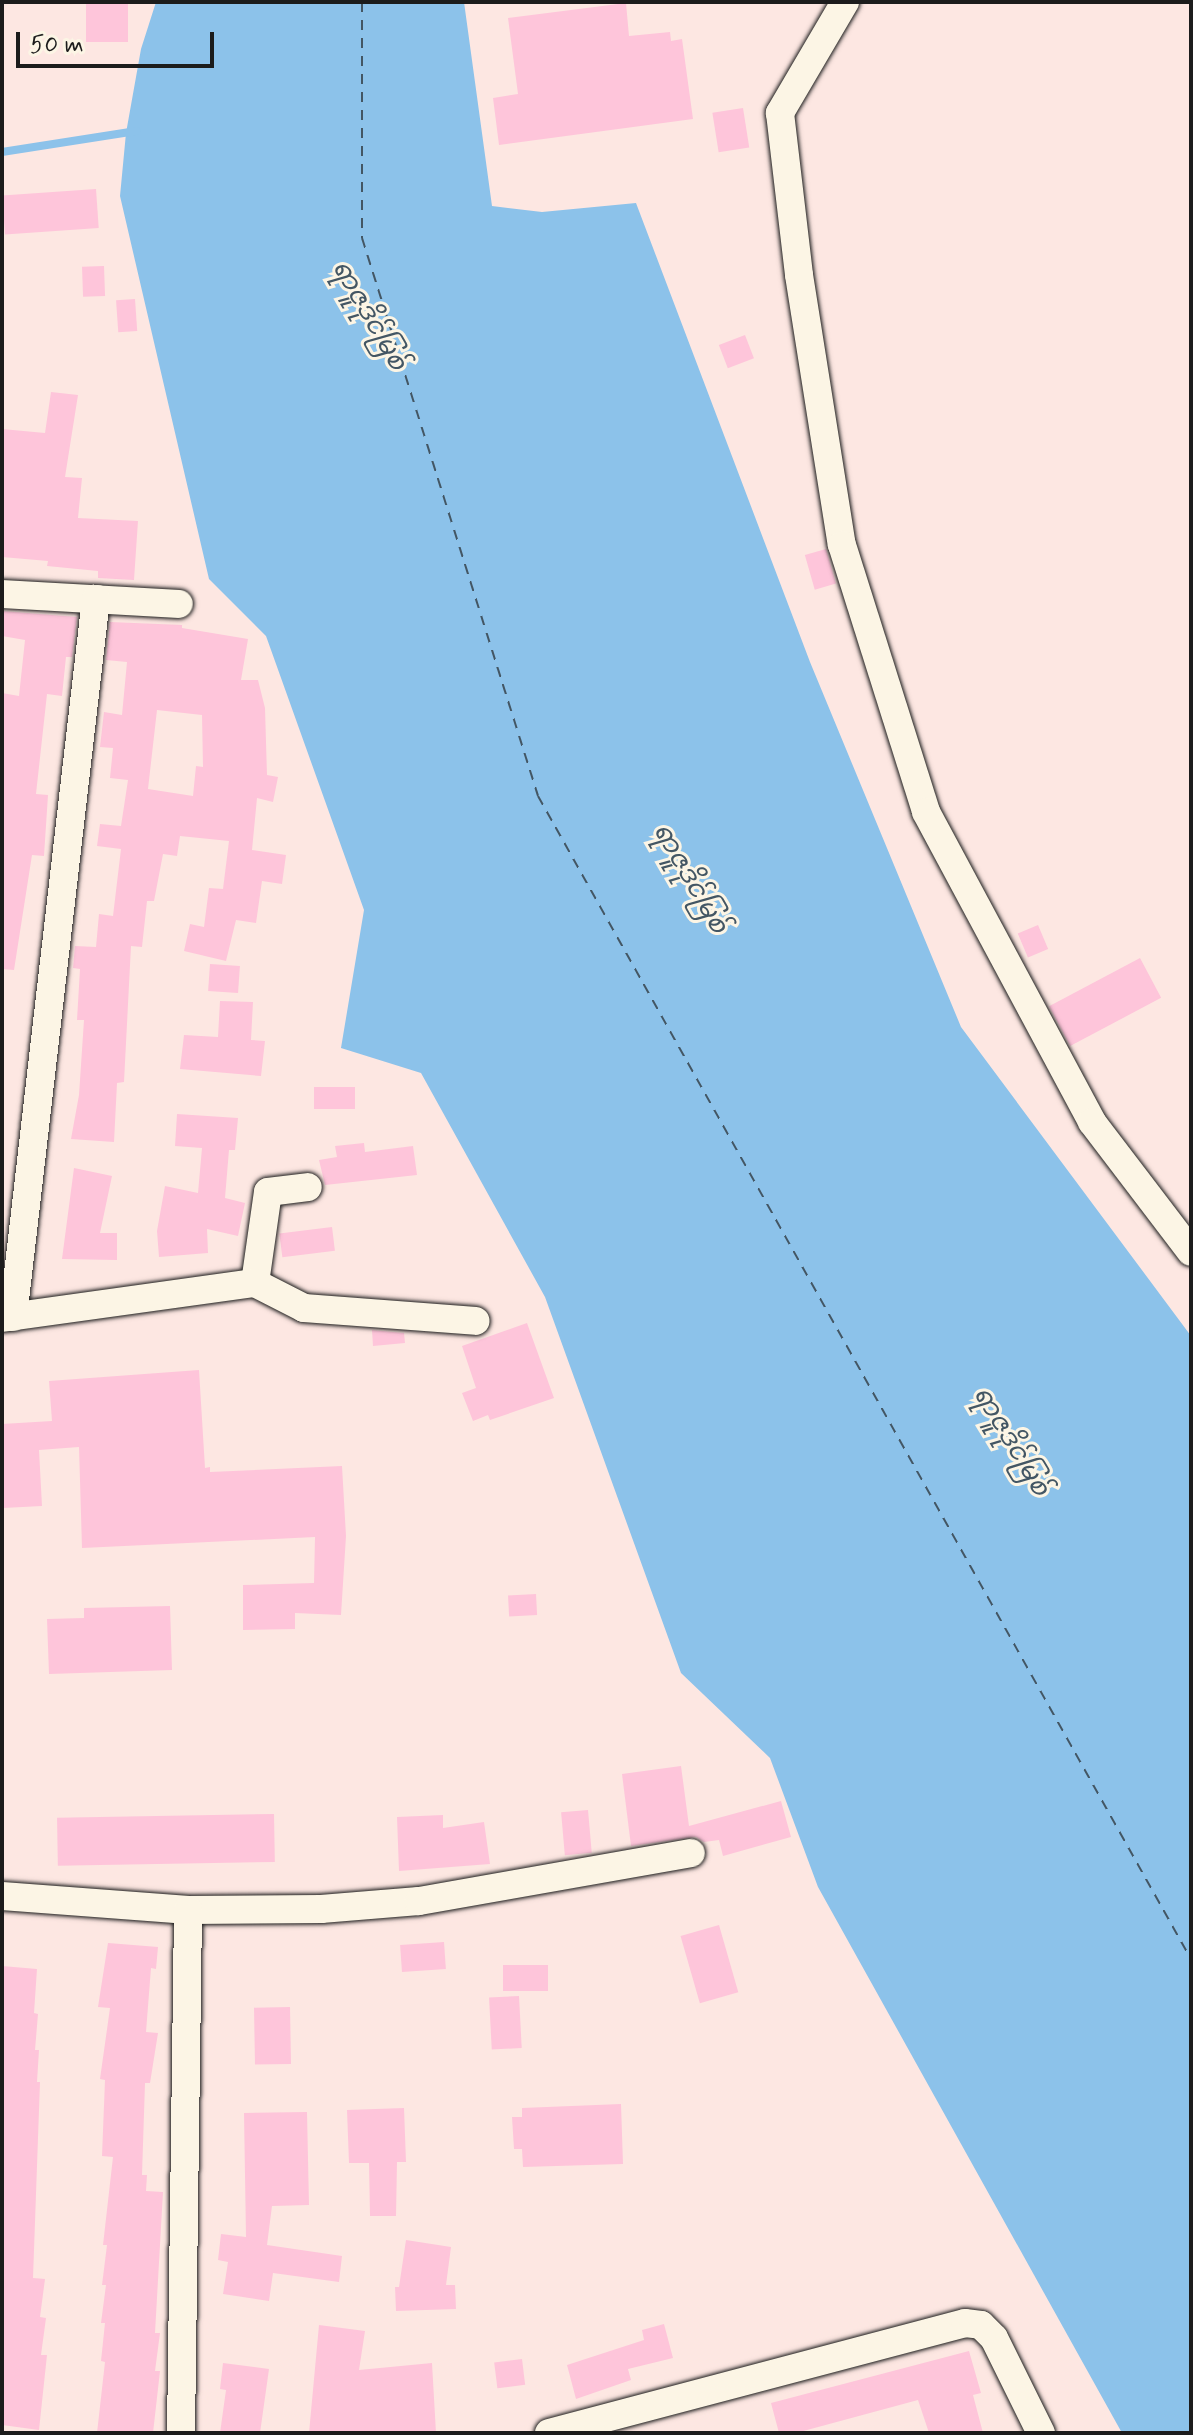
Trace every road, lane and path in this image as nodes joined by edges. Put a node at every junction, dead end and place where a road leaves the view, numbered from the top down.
1 (845, 2) edge
2 (2, 594) edge
3 (96, 599) junction
4 (179, 604) dead end
5 (308, 1187) dead end
6 (1191, 1252) edge
7 (255, 1283) junction
8 (8, 1317) edge
9 (476, 1321) dead end
10 (691, 1853) dead end
11 (2, 1896) edge
12 (188, 1910) junction
13 (181, 2433) edge
14 (549, 2433) edge
15 (1041, 2433) edge

1 - 6 street
2 - 3 street
3 - 4 street
3 - 8 street
5 - 7 street
7 - 8 street
7 - 9 street
10 - 12 street
11 - 12 street
12 - 13 street
14 - 15 street

